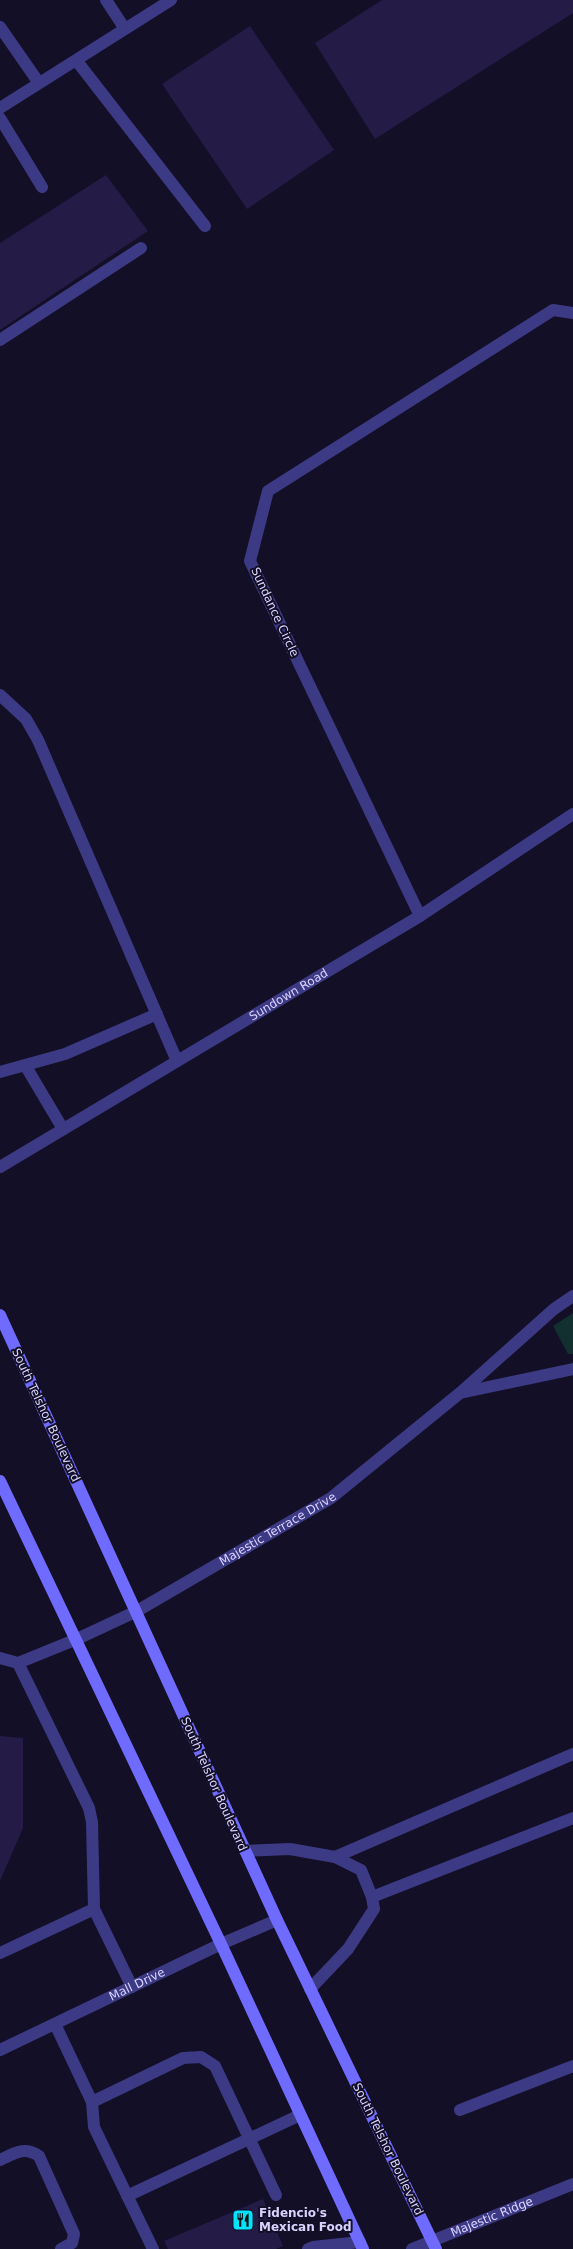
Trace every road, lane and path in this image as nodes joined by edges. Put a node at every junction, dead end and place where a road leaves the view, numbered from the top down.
1 (106, 0) edge
2 (172, 0) edge
3 (0, 27) edge
4 (125, 29) junction
5 (76, 60) junction
6 (39, 83) junction
7 (0, 108) edge
8 (0, 118) edge
9 (42, 187) dead end
10 (205, 226) dead end
11 (141, 248) dead end
12 (573, 313) edge
13 (0, 340) edge
14 (0, 695) edge
15 (573, 814) edge
16 (420, 916) junction
17 (157, 1014) junction
18 (177, 1061) junction
19 (25, 1065) junction
20 (0, 1072) edge
21 (63, 1129) junction
22 (0, 1167) edge
23 (573, 1296) edge
24 (0, 1315) edge
25 (573, 1369) edge
26 (460, 1393) junction
27 (0, 1481) edge
28 (137, 1611) junction
29 (76, 1639) junction
30 (0, 1658) edge
31 (18, 1663) junction
32 (573, 1754) edge
33 (573, 1818) edge
34 (245, 1851) junction
35 (335, 1857) junction
36 (372, 1897) junction
37 (94, 1909) junction
38 (276, 1920) junction
39 (221, 1944) junction
40 (0, 1953) edge
41 (132, 1988) junction
42 (310, 1989) junction
43 (55, 2024) junction
44 (0, 2050) edge
45 (573, 2066) edge
46 (92, 2102) junction
47 (460, 2110) dead end
48 (300, 2115) junction
49 (251, 2138) junction
50 (0, 2160) edge
51 (573, 2184) edge
52 (276, 2195) dead end
53 (127, 2196) junction
54 (434, 2245) edge
55 (361, 2246) edge
56 (61, 2249) edge
57 (153, 2249) edge
58 (308, 2249) edge
59 (412, 2249) edge

1 - 4 street
2 - 4 street
3 - 6 street
4 - 5 street
5 - 6 street
5 - 10 street
6 - 7 street
8 - 9 street
11 - 13 street
12 - 16 street, Sundance Circle
14 - 17 street
15 - 16 street, Sundown Road
16 - 18 street, Sundown Road
17 - 18 street
17 - 19 street
18 - 21 street, Sundown Road
19 - 20 street
19 - 21 street
21 - 22 street, Sundown Road
23 - 26 street, Majestic Terrace Drive
24 - 28 main road, South Telshor Boulevard
25 - 26 street, Majestic Terrace Drive
26 - 28 street, Majestic Terrace Drive
27 - 29 main road
28 - 29 street, Majestic Terrace Drive
28 - 34 main road, South Telshor Boulevard
29 - 31 street, Majestic Terrace Drive
29 - 39 main road
30 - 31 street
31 - 37 street
32 - 35 street
33 - 36 street
34 - 35 street
34 - 38 main road, South Telshor Boulevard
35 - 36 street
36 - 42 street
37 - 40 street
37 - 41 street
38 - 39 street, Mall Drive
38 - 42 main road, South Telshor Boulevard
39 - 41 street, Mall Drive
39 - 48 main road
41 - 43 street, Mall Drive
42 - 54 main road, South Telshor Boulevard
43 - 44 street, Mall Drive
43 - 46 street
45 - 47 street
46 - 49 street
46 - 53 street
48 - 49 street
48 - 55 main road
49 - 52 street
49 - 53 street
50 - 56 street
51 - 54 street, Majestic Ridge
53 - 57 street
54 - 59 street, Majestic Ridge
55 - 58 street

